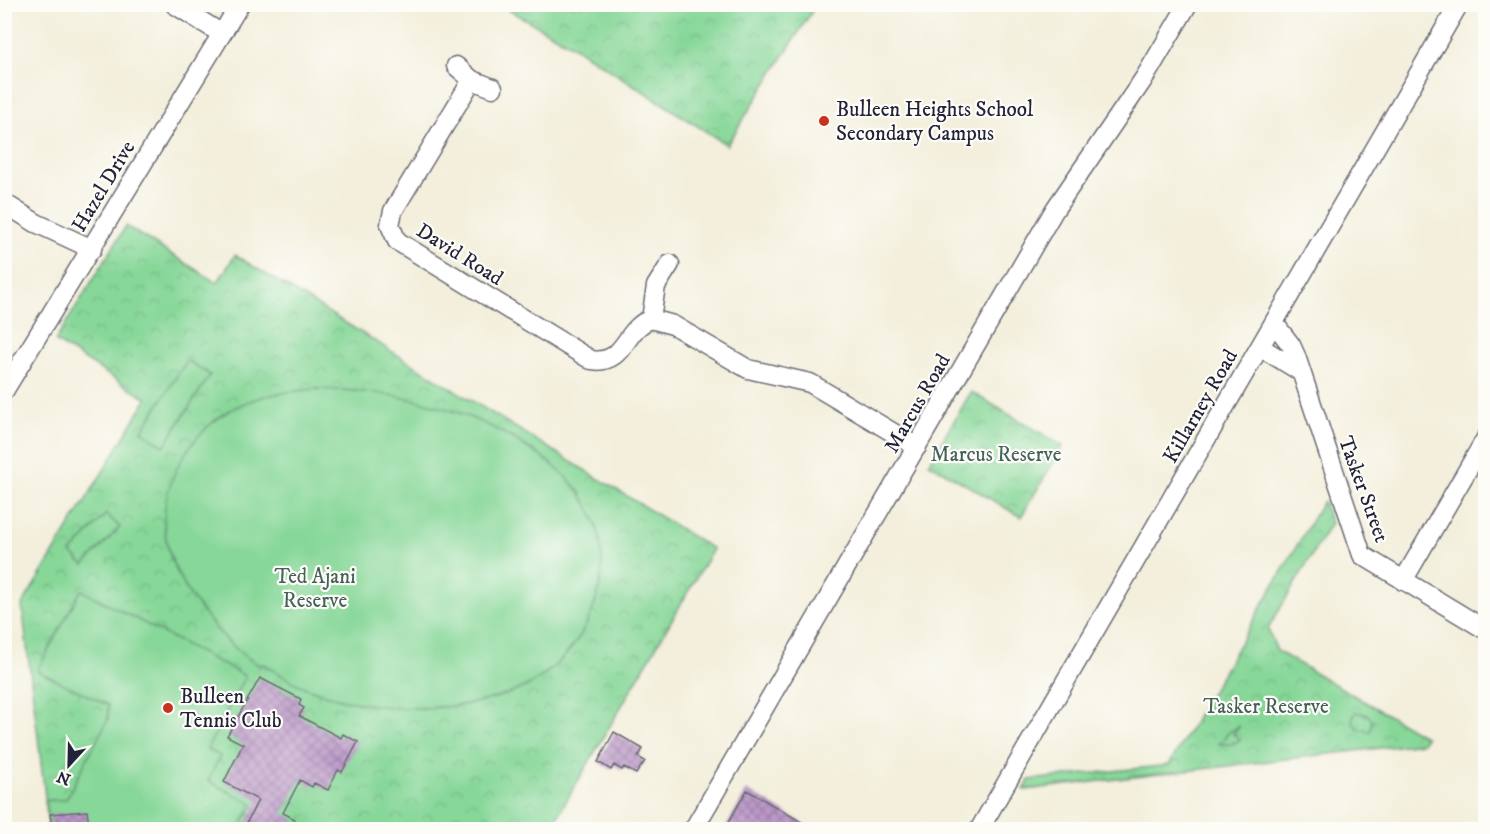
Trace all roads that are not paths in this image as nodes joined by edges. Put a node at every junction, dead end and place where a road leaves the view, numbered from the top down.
1 (174, 4) edge
2 (240, 4) edge
3 (1188, 4) edge
4 (1459, 4) edge
5 (222, 34) junction
6 (456, 66) dead end
7 (472, 80) junction
8 (493, 88) dead end
9 (4, 203) edge
10 (88, 256) junction
11 (670, 264) dead end
12 (651, 319) junction
13 (1274, 323) junction
14 (1260, 347) junction
15 (1298, 370) junction
16 (4, 391) edge
17 (1485, 438) edge
18 (917, 447) junction
19 (1403, 581) junction
20 (1485, 630) edge
21 (693, 830) edge
22 (979, 830) edge

1 - 5 street
2 - 5 street, Hazel Drive
3 - 18 street, Marcus Road
4 - 13 street, Killarney Road
5 - 10 street, Hazel Drive
6 - 7 street
7 - 8 street
7 - 12 street, David Road
9 - 10 street
10 - 16 street, Hazel Drive
11 - 12 street
12 - 18 street
13 - 14 street, Killarney Road
13 - 15 street, Tasker Street
14 - 15 street
14 - 22 street, Killarney Road
15 - 19 street, Tasker Street
17 - 19 street
18 - 21 street, Marcus Road
19 - 20 street, Tasker Street

